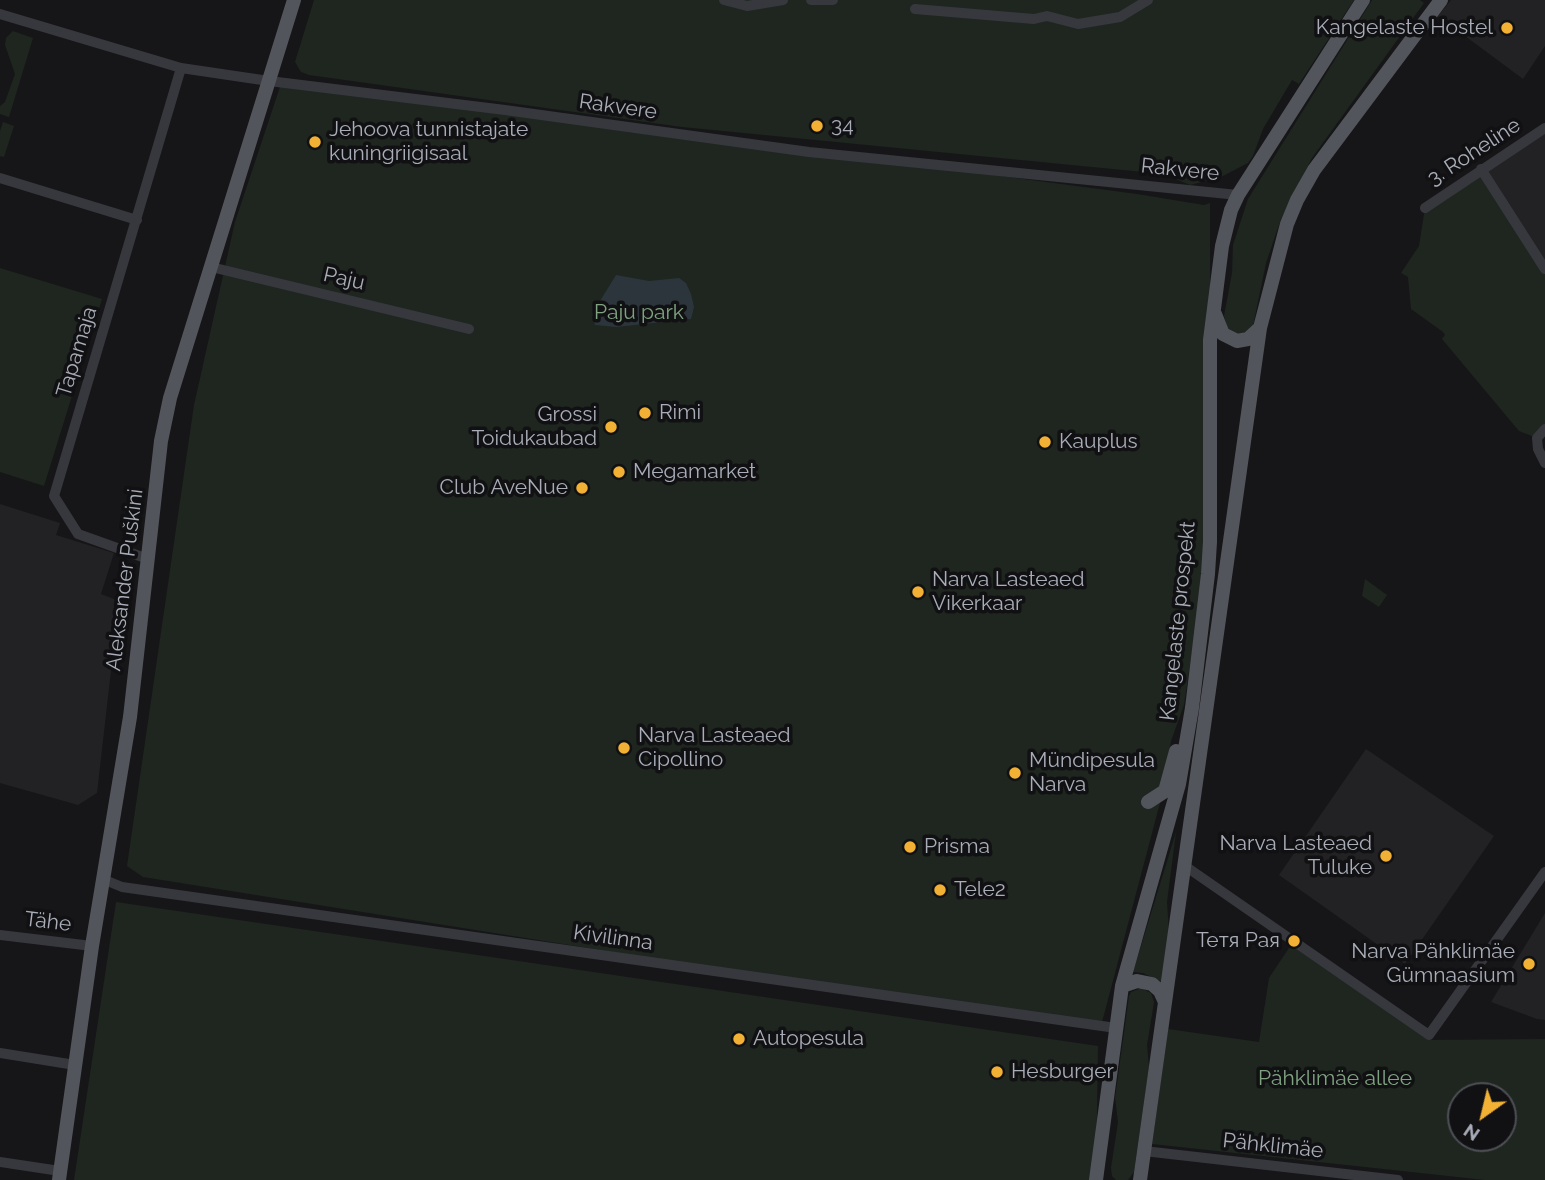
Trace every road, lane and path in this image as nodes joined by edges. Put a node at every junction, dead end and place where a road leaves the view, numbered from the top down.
1 (294, 0) edge
2 (724, 0) edge
3 (783, 0) edge
4 (811, 0) edge
5 (833, 0) edge
6 (1147, 0) edge
7 (1363, 0) edge
8 (1439, 1) edge
9 (915, 9) dead end
10 (0, 14) edge
11 (181, 68) junction
12 (269, 81) junction
13 (1545, 128) edge
14 (1481, 169) junction
15 (0, 178) edge
16 (1238, 195) junction
17 (1425, 208) dead end
18 (137, 219) junction
19 (211, 267) junction
20 (1545, 269) edge
21 (1214, 311) junction
22 (1260, 328) junction
23 (469, 329) dead end
24 (1545, 429) edge
25 (1545, 463) edge
26 (148, 559) junction
27 (1192, 708) junction
28 (1148, 802) dead end
29 (1173, 809) junction
30 (1191, 816) junction
31 (1185, 866) junction
32 (1545, 872) edge
33 (105, 880) junction
34 (0, 935) edge
35 (92, 946) junction
36 (1122, 986) junction
37 (1165, 1004) junction
38 (1116, 1028) junction
39 (0, 1053) edge
40 (75, 1065) junction
41 (1144, 1151) junction
42 (0, 1162) edge
43 (1097, 1172) edge
44 (60, 1175) edge
45 (1140, 1178) edge
46 (1107, 1180) edge
47 (1398, 1180) edge

1 - 12 main road, Aleksander Puškini
2 - 3 street
4 - 5 street
6 - 9 street
7 - 16 main road, Kangelaste prospekt
8 - 22 main road, Kangelaste prospekt
10 - 11 street, Rakvere
11 - 12 street, Rakvere
11 - 18 street, Tapamaja
12 - 16 street, Rakvere
12 - 19 main road, Aleksander Puškini
13 - 14 street, 3. Roheline
14 - 17 street, 3. Roheline
14 - 20 street
15 - 18 street
16 - 21 main road, Kangelaste prospekt
18 - 26 street, Tapamaja
19 - 23 street, Paju
19 - 26 main road, Aleksander Puškini
21 - 22 main road
21 - 27 main road, Kangelaste prospekt
22 - 30 main road, Kangelaste prospekt
24 - 25 street
26 - 33 main road, Aleksander Puškini
27 - 28 main road
27 - 29 main road, Kangelaste prospekt
29 - 30 main road
29 - 36 main road, Kangelaste prospekt
30 - 31 main road, Kangelaste prospekt
31 - 32 street
31 - 37 main road, Kangelaste prospekt
33 - 35 main road, Aleksander Puškini
33 - 38 street, Kivilinna
34 - 35 street, Tähe
35 - 40 main road, Aleksander Puškini
36 - 37 main road
36 - 38 main road, Kangelaste prospekt
37 - 41 main road, Kangelaste prospekt
38 - 43 main road, Kangelaste prospekt
39 - 40 street
40 - 44 main road, Aleksander Puškini
41 - 45 main road, Kangelaste prospekt
41 - 47 street, Pähklimäe
42 - 44 street
43 - 46 main road, Kangelaste prospekt

